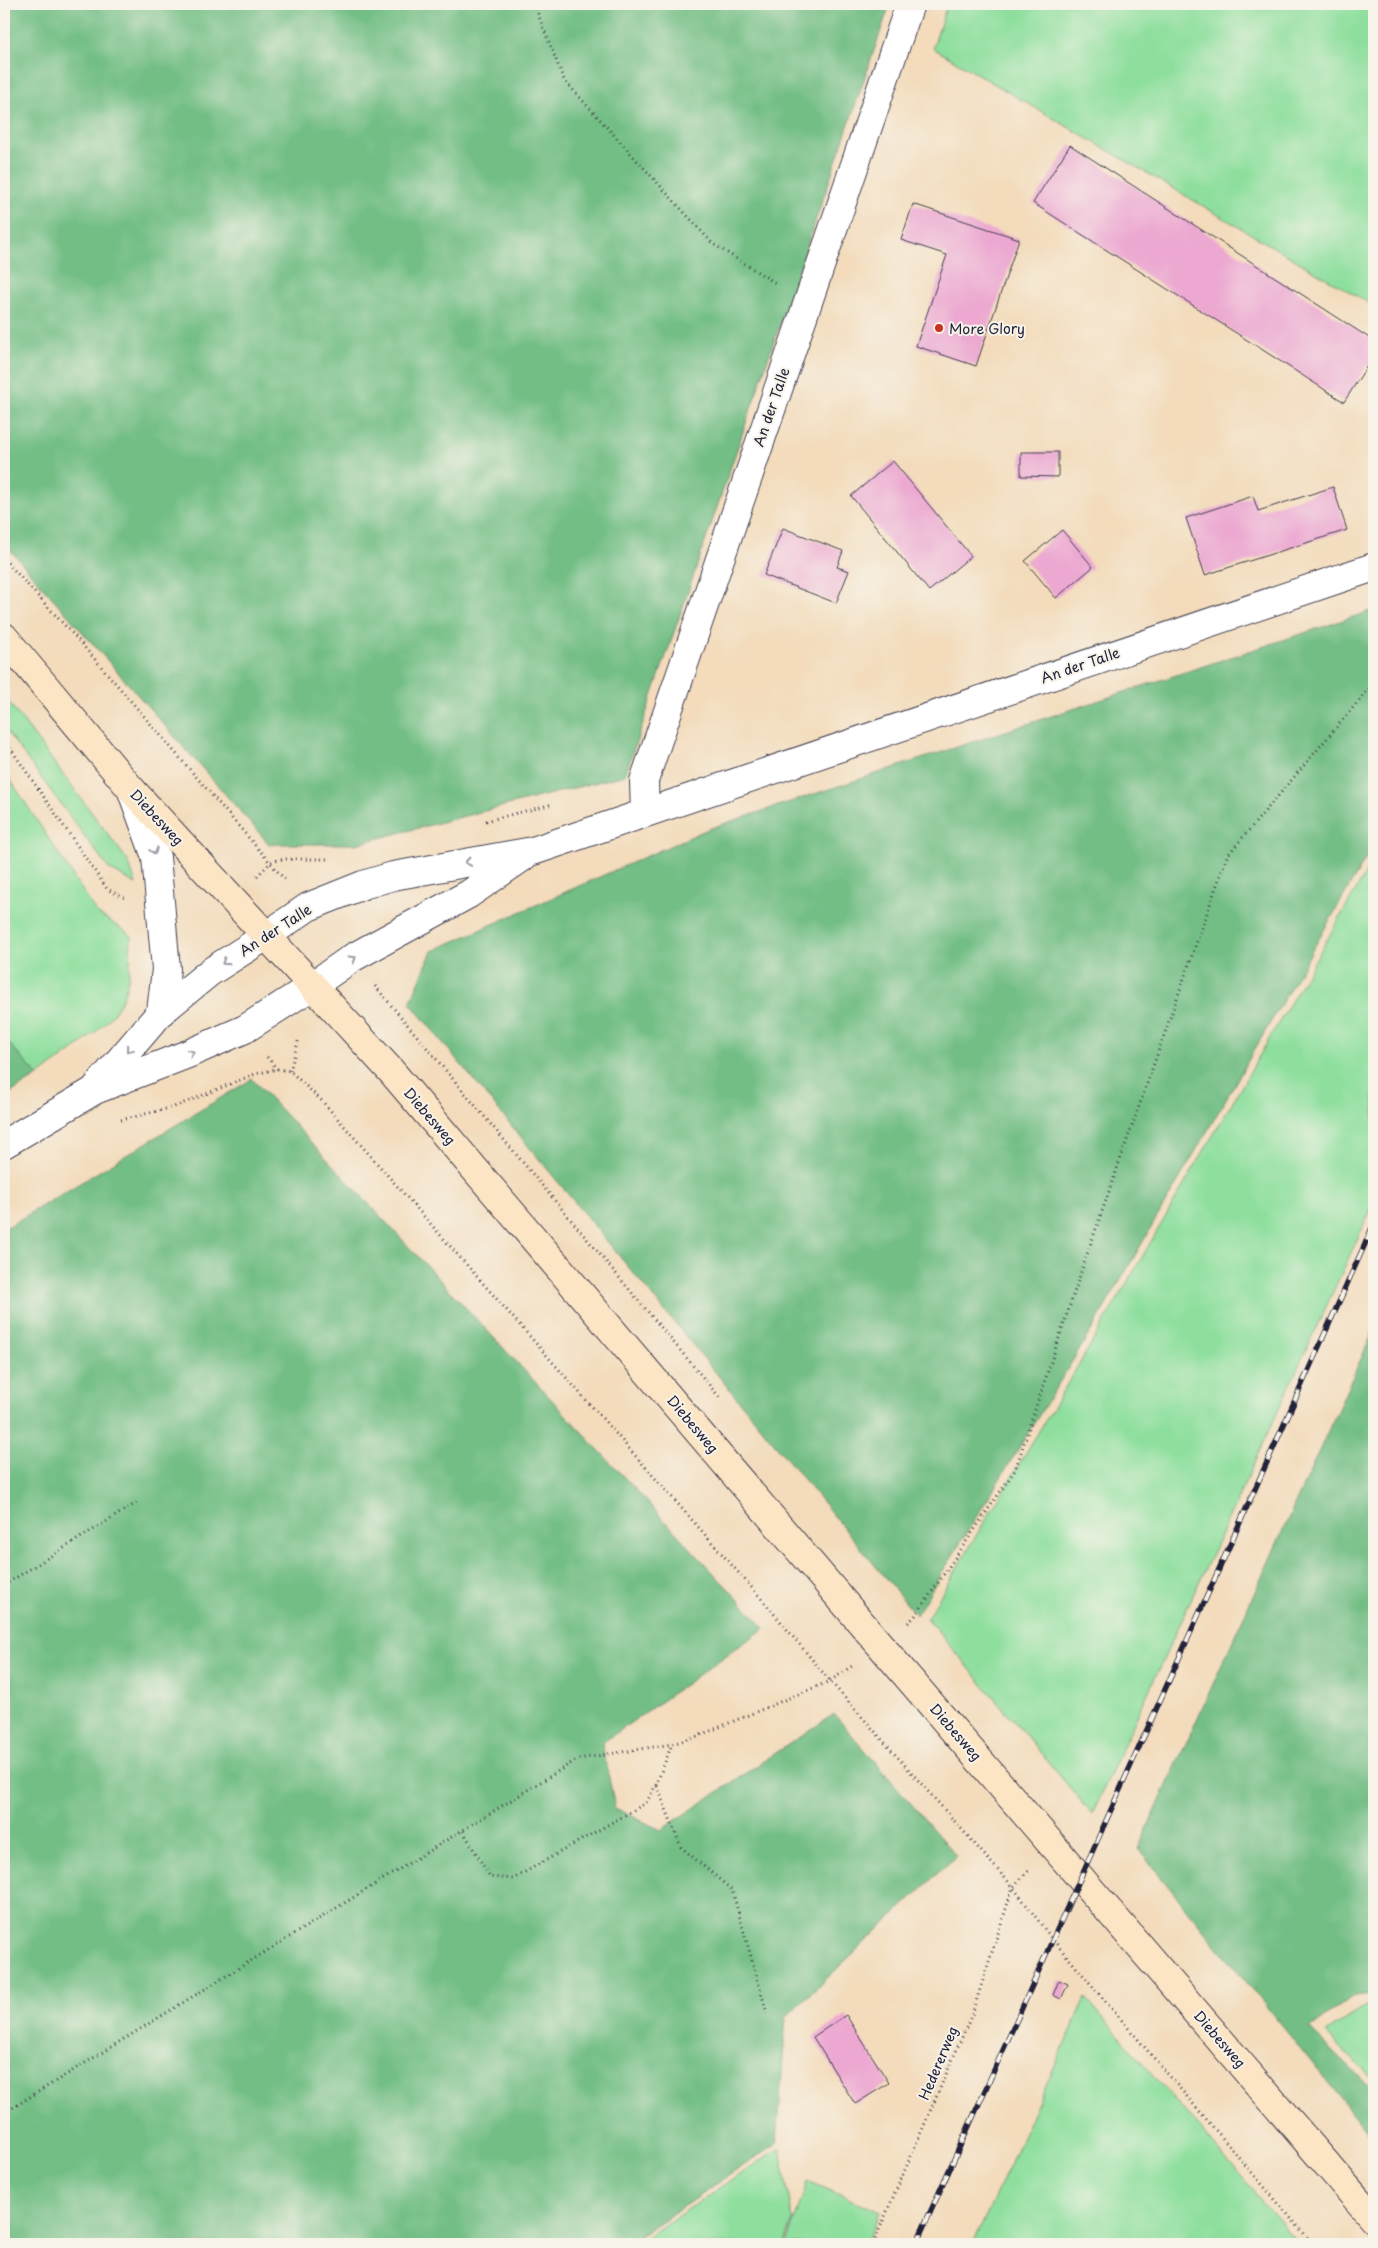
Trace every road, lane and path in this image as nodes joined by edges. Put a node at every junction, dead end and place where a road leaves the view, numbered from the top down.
1 (534, 4) edge
2 (910, 4) edge
3 (808, 302) junction
4 (1374, 568) edge
5 (4, 636) edge
6 (1374, 683) edge
7 (4, 739) edge
8 (131, 789) junction
9 (558, 803) dead end
10 (645, 813) junction
11 (481, 822) dead end
12 (533, 850) junction
13 (333, 858) dead end
14 (234, 900) junction
15 (160, 911) junction
16 (266, 936) junction
17 (312, 986) junction
18 (161, 1012) junction
19 (94, 1090) junction
20 (174, 1107) dead end
21 (4, 1144) edge
22 (138, 1502) dead end
23 (4, 1585) edge
24 (881, 1646) junction
25 (830, 1681) junction
26 (672, 1744) junction
27 (656, 1785) junction
28 (463, 1831) junction
29 (1013, 1887) junction
30 (767, 2013) dead end
31 (4, 2114) edge
32 (1374, 2219) edge
33 (873, 2244) edge
34 (1313, 2244) edge

1 - 3 path
2 - 3 street, An der Talle
3 - 10 street, An der Talle
4 - 10 street, An der Talle
5 - 8 main road, Diebesweg
6 - 24 path
7 - 15 path
8 - 14 main road, Diebesweg
8 -> 15 street
9 - 11 path
10 - 12 street, An der Talle
12 -> 16 street, An der Talle
17 -> 12 street, An der Talle
13 - 14 path
14 - 16 main road, Diebesweg
15 - 18 street
16 - 17 main road, Diebesweg
16 -> 18 street, An der Talle
19 -> 17 street, An der Talle
17 - 24 main road, Diebesweg
18 -> 19 street, An der Talle
19 - 21 street, An der Talle
20 - 25 path
22 - 23 path
24 - 32 main road, Diebesweg
25 - 26 path
25 - 29 path
26 - 27 path
26 - 28 path
27 - 28 path
27 - 30 path
28 - 31 path
29 - 33 path, Hedererweg
29 - 34 path

